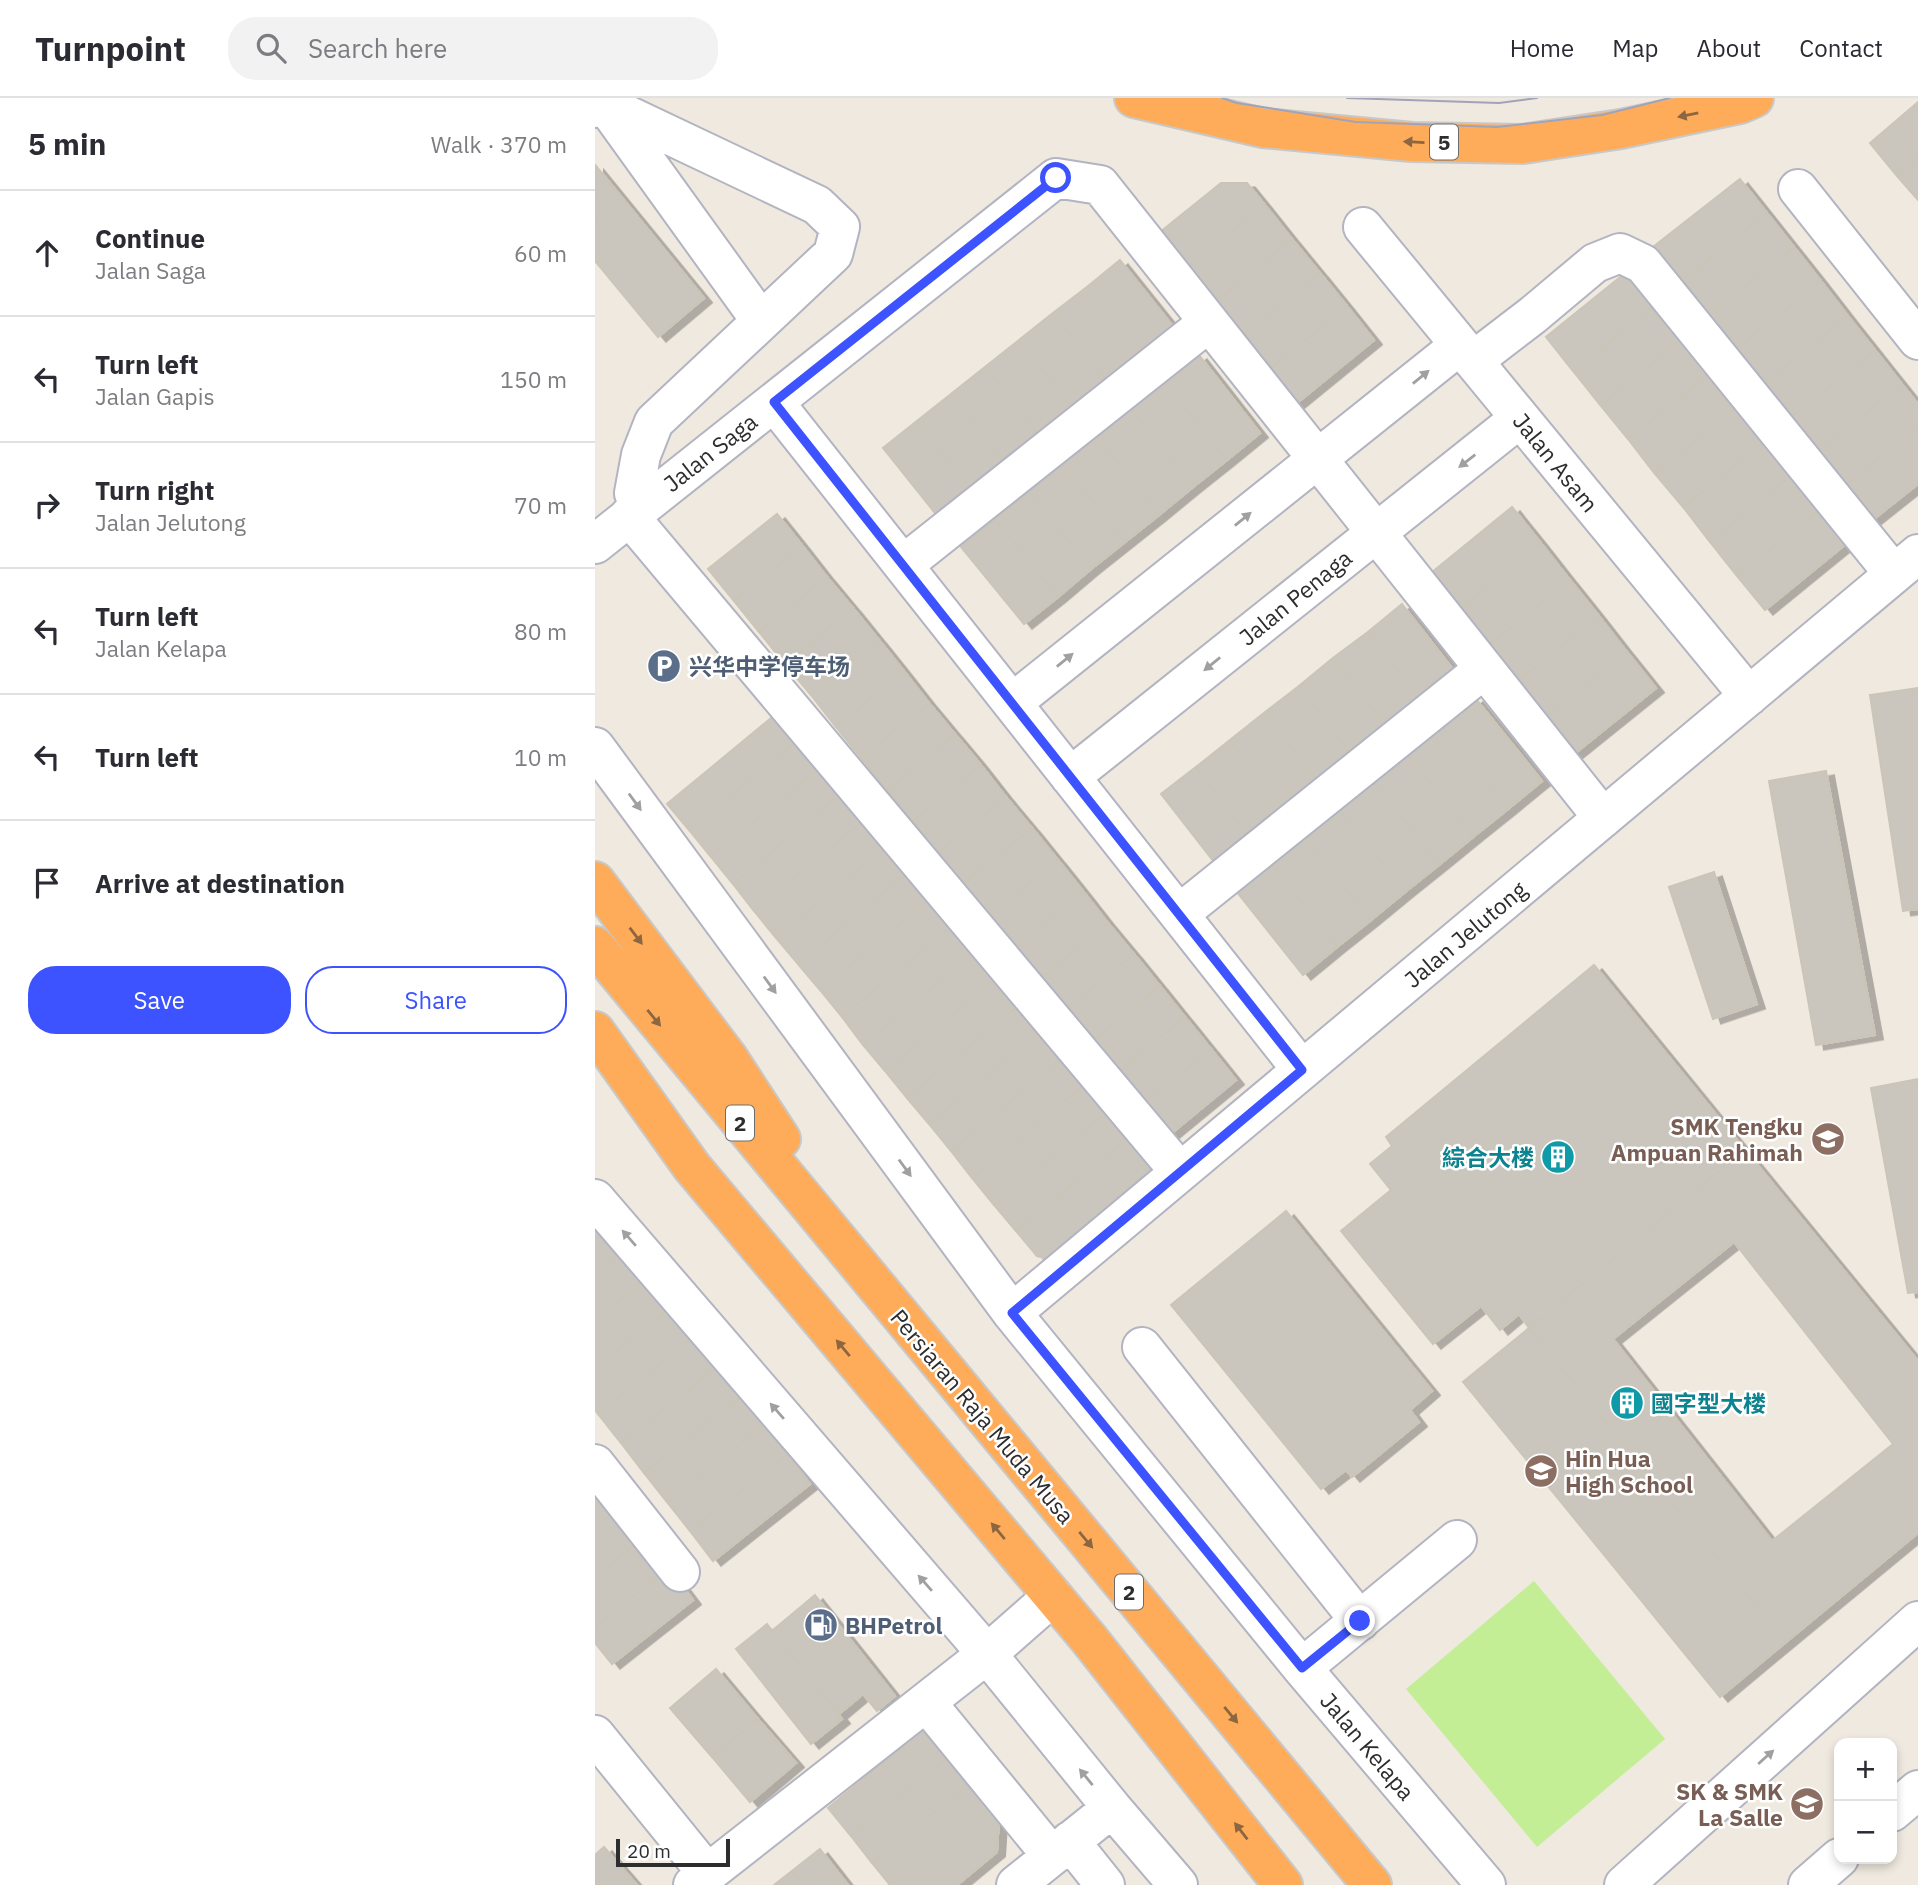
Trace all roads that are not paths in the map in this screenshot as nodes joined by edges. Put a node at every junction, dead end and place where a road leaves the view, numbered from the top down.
1 (1134, 98) edge
2 (1754, 98) edge
3 (601, 107) edge
4 (1798, 190) dead end
5 (1363, 227) dead end
6 (761, 321) junction
7 (1209, 322) junction
8 (1918, 340) edge
9 (1467, 353) junction
10 (774, 402) junction
11 (1520, 418) junction
12 (1318, 459) junction
13 (638, 510) junction
14 (1376, 533) junction
15 (595, 544) edge
16 (1906, 564) edge
17 (903, 565) junction
18 (1484, 669) junction
19 (1749, 696) junction
20 (1012, 703) junction
21 (595, 747) edge
22 (1070, 777) junction
23 (1603, 818) junction
24 (595, 881) edge
25 (1179, 914) junction
26 (595, 946) edge
27 (595, 1031) edge
28 (1302, 1070) junction
29 (595, 1075) edge
30 (692, 1167) junction
31 (1180, 1172) junction
32 (595, 1199) edge
33 (886, 1299) junction
34 (1012, 1313) junction
35 (1142, 1348) dead end
36 (595, 1464) edge
37 (1457, 1540) dead end
38 (680, 1572) dead end
39 (1053, 1596) junction
40 (1360, 1621) junction
41 (1918, 1621) edge
42 (987, 1654) junction
43 (1302, 1668) junction
44 (926, 1702) junction
45 (595, 1735) edge
46 (1918, 1790) edge
47 (1112, 1808) junction
48 (1897, 1808) edge
49 (1061, 1849) junction
50 (1834, 1862) edge
51 (700, 1879) edge
52 (1016, 1885) edge
53 (1105, 1885) edge
54 (1178, 1885) edge
55 (1283, 1885) edge
56 (1372, 1885) edge
57 (1486, 1885) edge
58 (1624, 1885) edge
59 (1808, 1885) edge

2 -> 1 highway, 5
3 - 6 street
3 - 6 street
4 - 8 street
5 - 9 street, Jalan Asam
6 - 13 street
7 - 10 street, Jalan Saga
7 - 12 street
7 - 17 street
9 - 11 street, Jalan Asam
12 -> 9 street
9 - 16 street
10 - 13 street, Jalan Saga
10 - 17 street
11 -> 14 street, Jalan Penaga
11 - 19 street, Jalan Asam
12 - 14 street
20 -> 12 street
13 - 15 street, Jalan Saga
13 - 31 street
14 - 18 street
14 -> 22 street, Jalan Penaga
16 - 19 street, Jalan Jelutong
17 - 20 street
18 - 23 street
18 - 25 street
19 - 23 street, Jalan Jelutong
20 - 22 street
21 -> 34 street, Jalan Kelapa
22 - 25 street
23 - 28 street, Jalan Jelutong
24 -> 33 highway
25 - 28 street
26 -> 33 highway, Persiaran Raja Muda Musa / 2
27 - 30 highway
28 - 31 street, Jalan Jelutong
29 - 30 highway
39 -> 30 highway
31 - 34 street, Jalan Jelutong
42 -> 32 street
33 -> 56 highway, Persiaran Raja Muda Musa / 2
34 - 43 street, Jalan Kelapa
35 - 40 street
36 - 38 street
37 - 40 street
39 - 42 street
55 -> 39 highway
40 - 43 street
58 -> 41 street
42 - 44 street
47 -> 42 street
43 - 57 street, Jalan Kelapa
44 - 49 street
44 - 51 street
45 - 51 street
46 - 48 street
47 - 49 street
47 - 54 street
49 - 52 street
49 - 53 street
50 - 59 street

